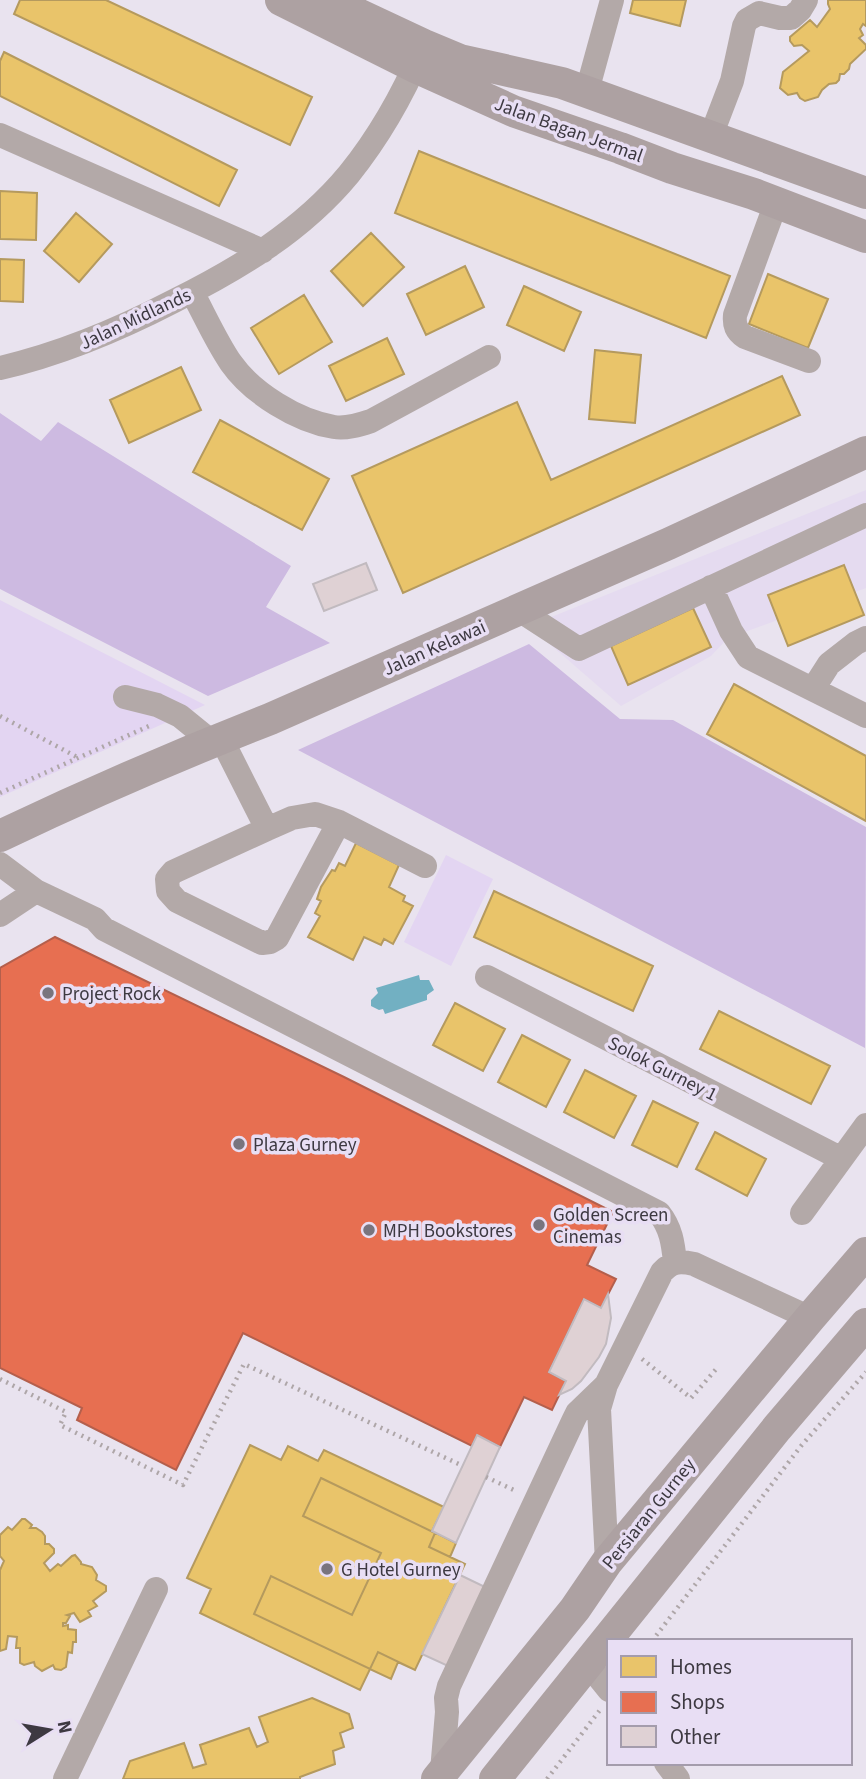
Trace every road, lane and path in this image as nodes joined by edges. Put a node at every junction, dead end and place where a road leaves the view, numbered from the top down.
1 (281, 0) edge
2 (329, 0) edge
3 (612, 0) edge
4 (806, 0) edge
5 (419, 56) junction
6 (587, 91) junction
7 (0, 135) edge
8 (711, 136) junction
9 (620, 148) junction
10 (866, 193) edge
11 (765, 198) junction
12 (866, 237) edge
13 (263, 251) junction
14 (192, 292) junction
15 (489, 357) dead end
16 (809, 361) dead end
17 (0, 368) edge
18 (861, 457) edge
19 (866, 515) edge
20 (712, 587) junction
21 (519, 610) junction
22 (866, 638) edge
23 (813, 690) junction
24 (125, 697) dead end
25 (176, 714) junction
26 (0, 716) edge
27 (866, 716) edge
28 (216, 740) junction
29 (78, 758) junction
30 (0, 793) edge
31 (340, 822) junction
32 (267, 829) junction
33 (0, 836) edge
34 (0, 864) edge
35 (425, 866) dead end
36 (31, 895) junction
37 (0, 915) edge
38 (486, 977) dead end
39 (866, 1125) edge
40 (840, 1158) junction
41 (802, 1213) dead end
42 (866, 1253) edge
43 (675, 1262) junction
44 (810, 1318) junction
45 (866, 1324) edge
46 (625, 1345) junction
47 (718, 1367) dead end
48 (866, 1372) edge
49 (0, 1379) edge
50 (606, 1385) junction
51 (463, 1466) dead end
52 (486, 1477) dead end
53 (493, 1480) dead end
54 (607, 1562) junction
55 (156, 1589) dead end
56 (608, 1639) edge
57 (654, 1639) edge
58 (607, 1640) edge
59 (588, 1664) junction
60 (605, 1699) edge
61 (443, 1776) edge
62 (65, 1779) edge
63 (495, 1779) edge
64 (547, 1779) edge

1 - 5 main road, Jalan Bagan Jermal
2 - 5 main road, Jalan Bagan Jermal
3 - 6 street
4 - 8 street
5 - 6 main road, Jalan Bagan Jermal
5 - 9 main road, Jalan Bagan Jermal
5 - 13 street, Jalan Midlands
6 - 8 main road, Jalan Bagan Jermal
6 - 9 main road
7 - 13 street
8 - 10 main road, Jalan Bagan Jermal
8 - 11 main road
9 - 11 main road, Jalan Bagan Jermal
11 - 12 main road, Jalan Bagan Jermal
11 - 16 street
13 - 14 street, Jalan Midlands
14 - 15 street
14 - 17 street, Jalan Midlands
18 - 21 main road, Jalan Kelawai
19 - 20 street
20 - 21 street
20 - 23 street
21 - 28 main road, Jalan Kelawai
22 - 23 street
23 - 27 street
24 - 25 street
25 - 28 street
25 - 29 path
26 - 29 path
28 - 32 street
28 - 33 main road, Jalan Kelawai
29 - 30 path
31 - 32 street
31 - 32 street
31 - 35 street
34 - 36 street
36 - 37 street
36 - 43 street
38 - 40 street, Solok Gurney 1
39 - 40 street
40 - 41 street
42 - 44 main road, Persiaran Gurney
43 - 44 street
43 - 46 street
44 - 54 main road, Persiaran Gurney
45 - 56 main road
46 - 47 path
46 - 50 street
48 - 57 path
49 - 51 path
50 - 54 street
50 - 61 street
52 - 53 path
54 - 61 main road, Persiaran Gurney
55 - 62 street
58 - 59 main road
59 - 60 street
59 - 63 main road
60 - 64 path

